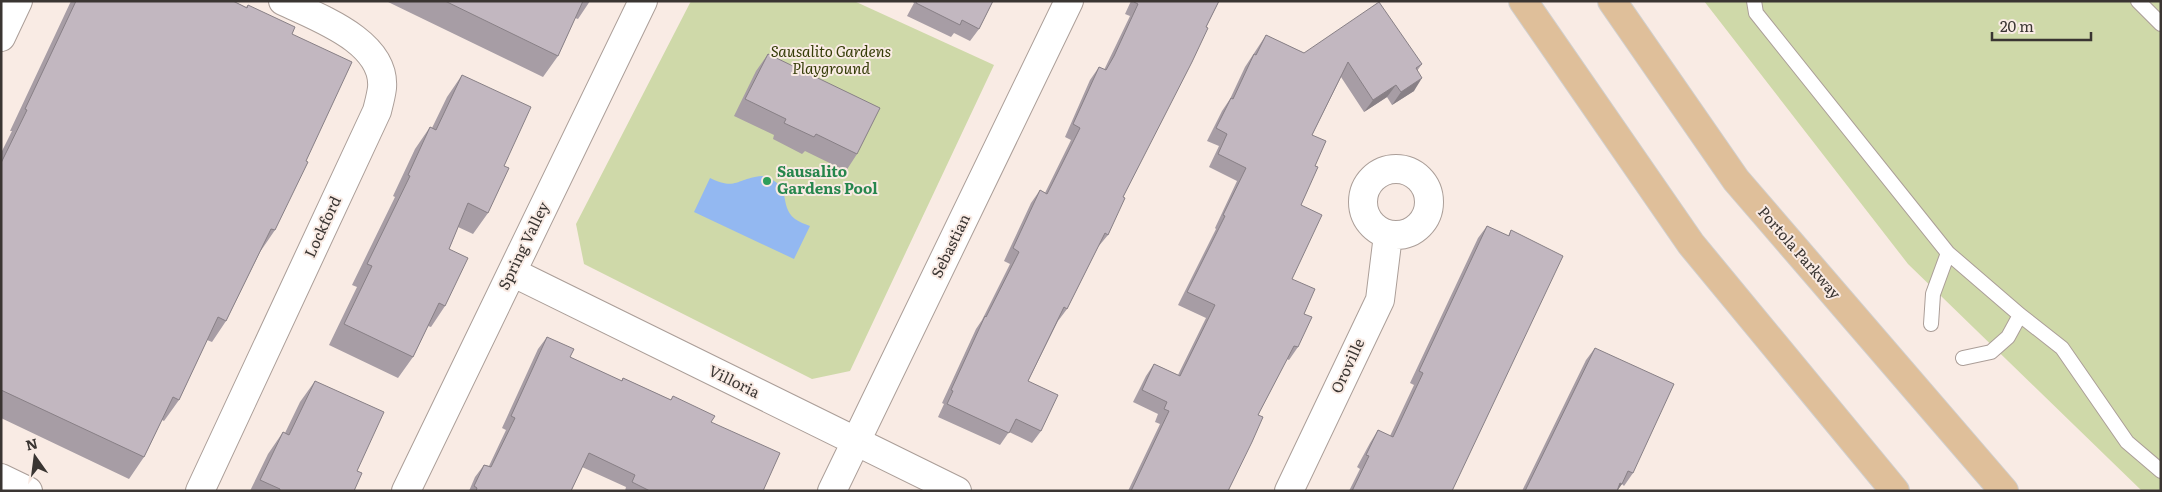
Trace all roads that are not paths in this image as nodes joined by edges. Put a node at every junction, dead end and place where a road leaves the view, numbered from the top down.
1 (18, 1) edge
2 (283, 1) edge
3 (643, 1) edge
4 (1069, 1) edge
5 (1523, 1) edge
6 (1612, 1) edge
7 (1754, 1) edge
8 (2138, 1) edge
9 (2161, 24) edge
10 (1, 37) edge
11 (1388, 235) dead end
12 (1948, 252) junction
13 (512, 272) junction
14 (2020, 316) junction
15 (1931, 324) dead end
16 (1963, 358) dead end
17 (856, 442) junction
18 (2161, 471) edge
19 (1, 478) edge
20 (28, 491) edge
21 (200, 491) edge
22 (406, 491) edge
23 (832, 491) edge
24 (957, 491) edge
25 (1289, 491) edge
26 (1895, 491) edge
27 (2004, 491) edge

1 - 10 street
2 - 21 street, Lockford
3 - 13 street, Spring Valley
4 - 17 street, Sebastian
5 - 26 main road
6 - 27 main road, Portola Parkway
7 - 12 lane
8 - 9 lane
11 - 25 street, Oroville
12 - 14 lane
12 - 15 lane
13 - 17 street, Villoria
13 - 22 street, Spring Valley
14 - 16 lane
14 - 18 lane
17 - 23 street, Sebastian
17 - 24 street, Villoria
19 - 20 street

